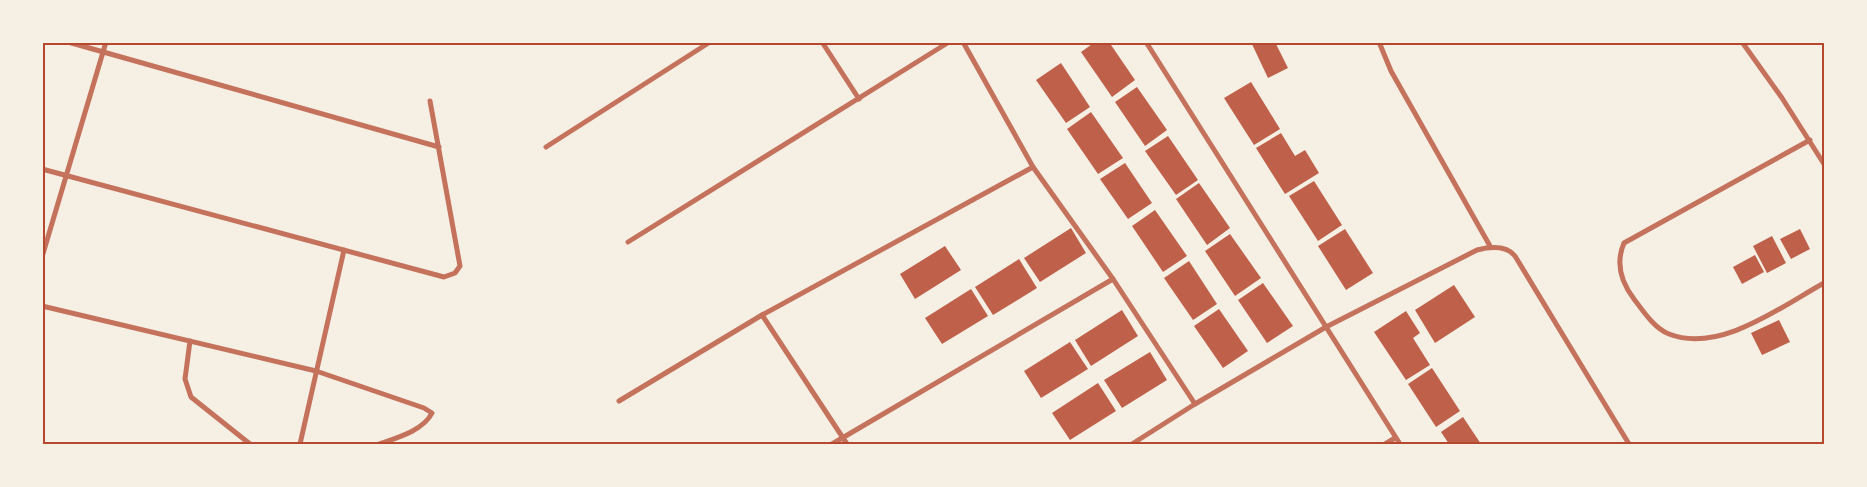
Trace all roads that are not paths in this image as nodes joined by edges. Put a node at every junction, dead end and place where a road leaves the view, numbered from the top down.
1 (68, 42) edge
2 (106, 42) edge
3 (710, 42) edge
4 (822, 42) edge
5 (949, 42) edge
6 (963, 42) edge
7 (1146, 42) edge
8 (1378, 42) edge
9 (1742, 42) edge
10 (103, 52) junction
11 (858, 99) junction
12 (430, 101) dead end
13 (1810, 140) junction
14 (546, 147) dead end
15 (439, 148) junction
16 (1824, 164) edge
17 (1034, 167) junction
18 (42, 169) edge
19 (65, 175) junction
20 (628, 242) dead end
21 (1490, 246) junction
22 (344, 250) junction
23 (42, 257) edge
24 (1112, 279) junction
25 (1824, 283) edge
26 (42, 306) edge
27 (762, 315) junction
28 (1326, 327) junction
29 (190, 341) junction
30 (316, 371) junction
31 (619, 400) dead end
32 (1195, 404) junction
33 (844, 438) junction
34 (1395, 438) junction
35 (250, 444) edge
36 (300, 444) edge
37 (379, 444) edge
38 (832, 444) edge
39 (847, 444) edge
40 (1132, 444) edge
41 (1385, 444) edge
42 (1400, 444) edge
43 (1629, 444) edge

1 - 10 street
2 - 10 street
3 - 14 street
4 - 11 street
5 - 11 street
6 - 17 street
7 - 28 street
8 - 21 street
9 - 13 street
10 - 15 street
10 - 19 street
11 - 20 street
12 - 15 street
13 - 16 street
13 - 25 street
15 - 22 street
17 - 24 street
17 - 27 street
18 - 19 street
19 - 22 street
19 - 23 street
21 - 28 street
21 - 43 street
22 - 30 street
24 - 32 street
24 - 33 street
26 - 29 street
27 - 31 street
27 - 33 street
28 - 32 street
28 - 34 street
29 - 30 street
29 - 35 street
30 - 36 street
30 - 37 street
32 - 40 street
33 - 38 street
33 - 39 street
34 - 41 street
34 - 42 street

